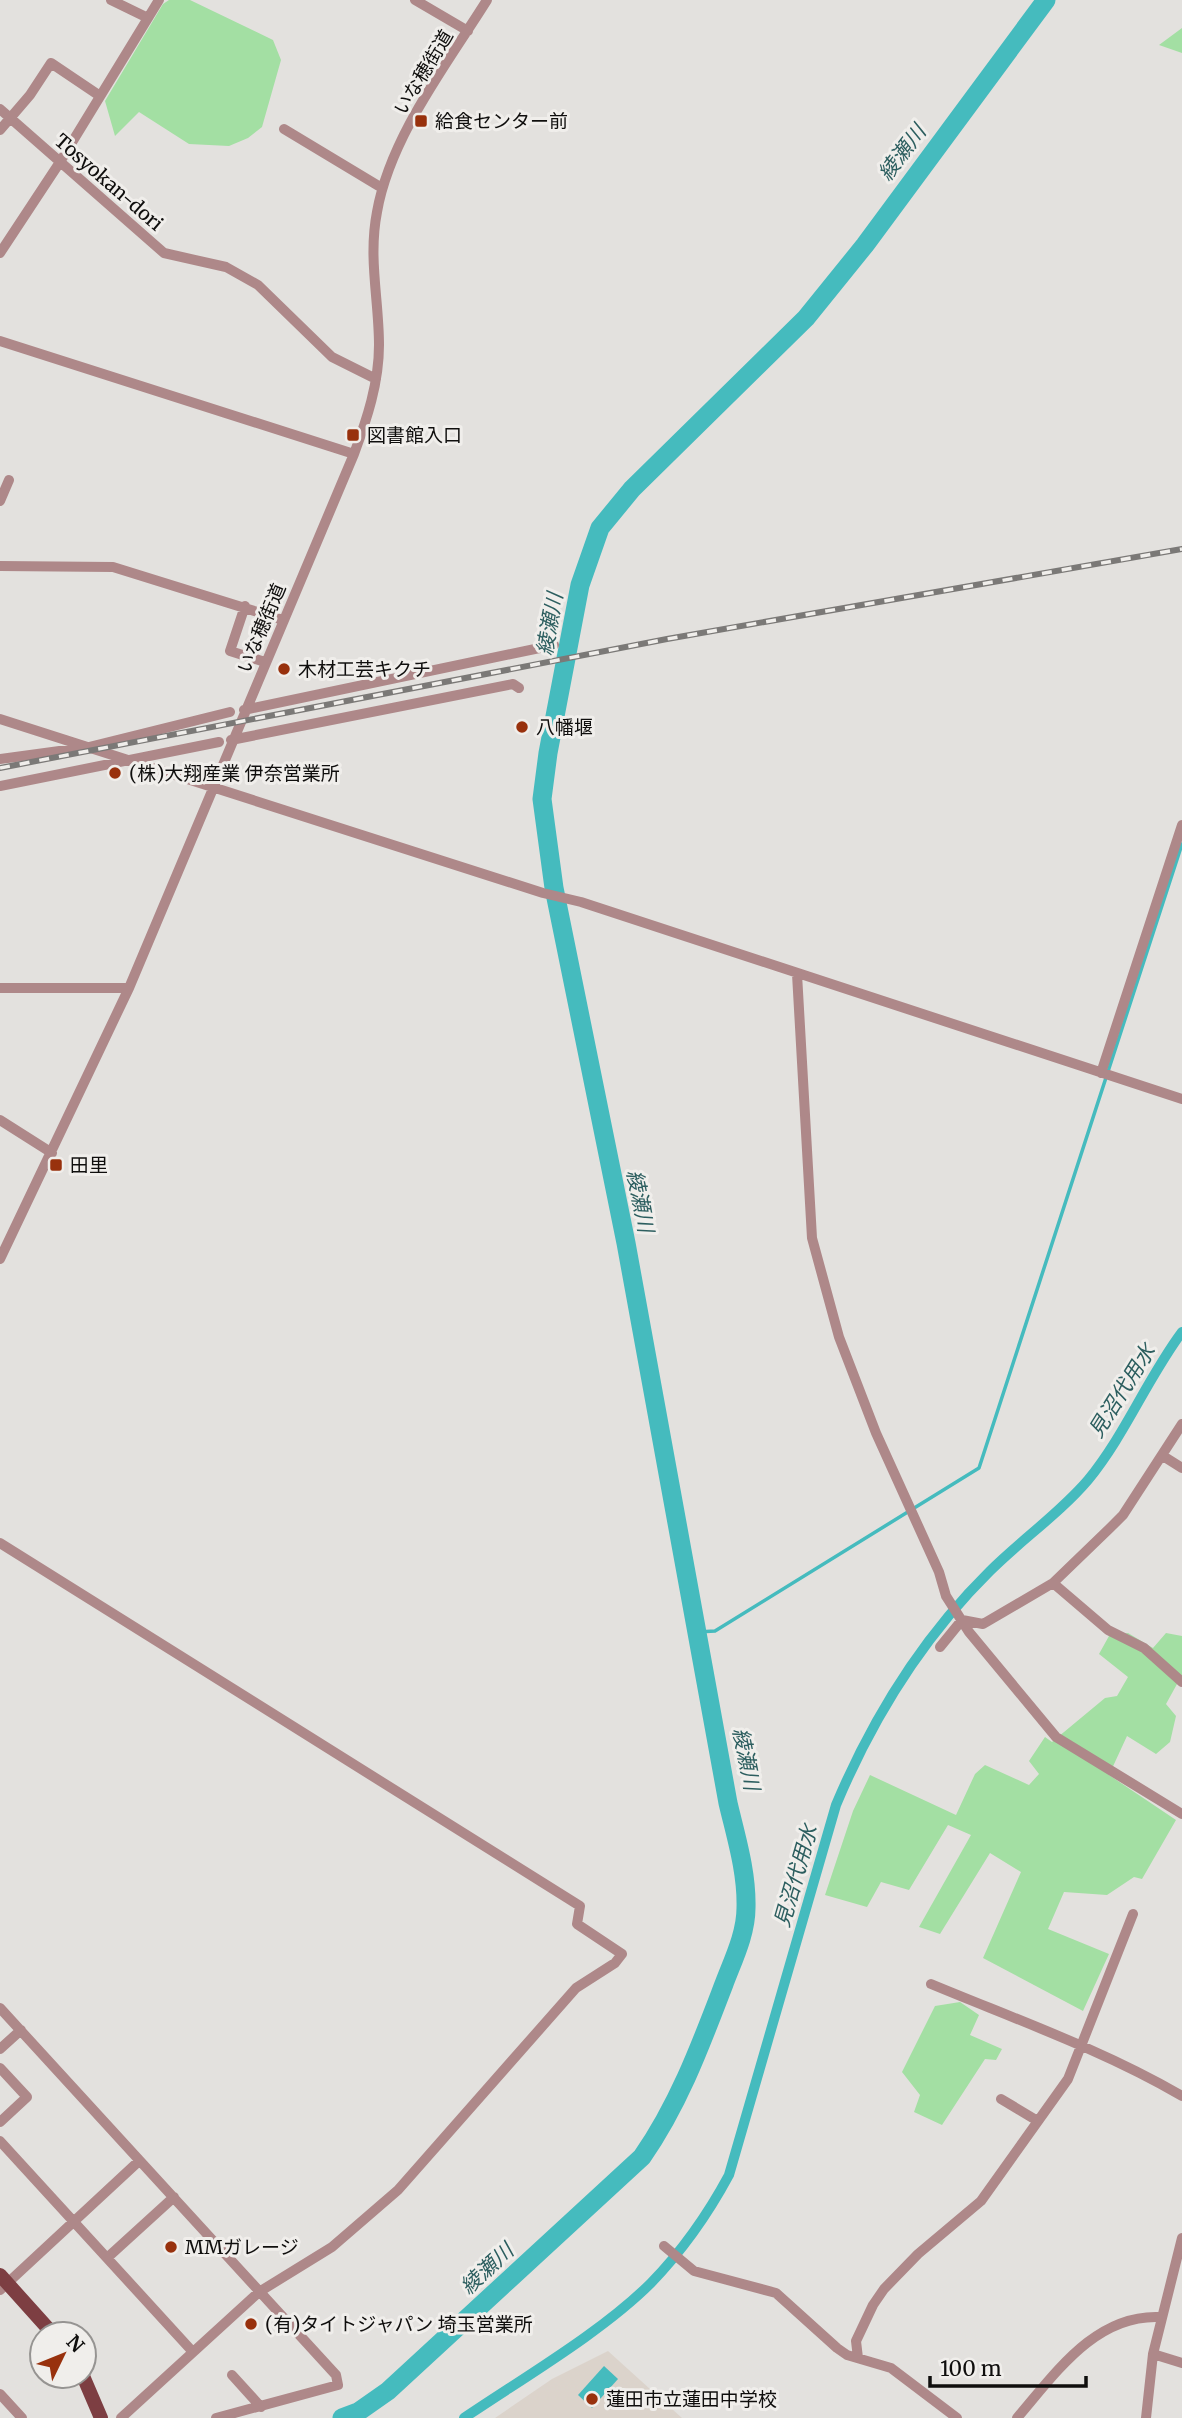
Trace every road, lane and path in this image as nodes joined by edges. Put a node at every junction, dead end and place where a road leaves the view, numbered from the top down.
1 (111, 0) edge
2 (159, 0) edge
3 (415, 0) edge
4 (487, 0) edge
5 (148, 18) junction
6 (468, 32) junction
7 (100, 96) junction
8 (0, 109) edge
9 (11, 118) junction
10 (284, 129) dead end
11 (0, 130) edge
12 (60, 162) junction
13 (382, 188) junction
14 (0, 253) edge
15 (0, 341) edge
16 (376, 379) junction
17 (354, 454) junction
18 (9, 480) dead end
19 (0, 501) edge
20 (0, 566) edge
21 (245, 606) junction
22 (283, 620) junction
23 (554, 645) dead end
24 (265, 662) junction
25 (519, 688) dead end
26 (244, 709) junction
27 (230, 712) dead end
28 (0, 719) edge
29 (231, 740) junction
30 (219, 743) dead end
31 (89, 747) junction
32 (0, 759) edge
33 (130, 760) junction
34 (0, 786) edge
35 (212, 786) junction
36 (1182, 825) edge
37 (797, 974) junction
38 (0, 988) edge
39 (129, 988) junction
40 (1101, 1073) junction
41 (1182, 1099) edge
42 (0, 1120) edge
43 (52, 1153) junction
44 (0, 1259) edge
45 (1182, 1424) edge
46 (1163, 1456) junction
47 (1182, 1468) edge
48 (0, 1543) edge
49 (1053, 1583) junction
50 (961, 1617) junction
51 (940, 1647) dead end
52 (1182, 1682) edge
53 (1182, 1814) edge
54 (1133, 1914) dead end
55 (930, 1984) dead end
56 (0, 2008) edge
57 (21, 2030) junction
58 (1083, 2047) junction
59 (0, 2049) edge
60 (0, 2068) edge
61 (1181, 2094) edge
62 (1001, 2099) dead end
63 (1036, 2120) junction
64 (0, 2122) edge
65 (0, 2141) edge
66 (139, 2161) junction
67 (174, 2197) junction
68 (74, 2220) junction
69 (1182, 2238) edge
70 (666, 2248) dead end
71 (107, 2258) junction
72 (3, 2283) edge
73 (259, 2292) junction
74 (1160, 2317) junction
75 (39, 2320) edge
76 (192, 2351) junction
77 (1153, 2354) junction
78 (858, 2358) junction
79 (1182, 2363) edge
80 (232, 2375) dead end
81 (89, 2390) edge
82 (0, 2394) edge
83 (261, 2407) junction
84 (22, 2418) edge
85 (101, 2418) edge
86 (121, 2418) edge
87 (216, 2418) edge
88 (957, 2418) edge
89 (1017, 2418) edge
90 (1146, 2418) edge

1 - 5 street
2 - 5 street
3 - 6 street
4 - 6 street, いな穂街道
5 - 7 street
6 - 13 street, いな穂街道
7 - 9 street
7 - 12 street
8 - 9 street, Tosyokan-dori
9 - 11 street
9 - 12 street, Tosyokan-dori
10 - 13 street
12 - 14 street
12 - 16 street, Tosyokan-dori
13 - 16 street, いな穂街道
15 - 17 street
16 - 17 street, いな穂街道
17 - 22 street, いな穂街道
18 - 19 street
20 - 21 street
21 - 22 street
21 - 24 street
22 - 24 street, いな穂街道
23 - 26 street
24 - 26 street, いな穂街道
25 - 29 street
26 - 29 street, いな穂街道
27 - 31 street
28 - 31 street
29 - 35 street, いな穂街道
30 - 33 street
31 - 32 street
31 - 33 street
33 - 34 street
33 - 35 street
35 - 37 street
35 - 39 street, いな穂街道
36 - 40 street
37 - 40 street
37 - 50 street
38 - 39 street
39 - 43 street, いな穂街道
40 - 41 street
42 - 43 street
43 - 44 street, いな穂街道
45 - 46 street
46 - 47 street
46 - 49 street
48 - 73 street
49 - 50 street
49 - 52 street
50 - 51 street
50 - 53 street
54 - 58 street
55 - 58 street
56 - 57 street
57 - 59 street
57 - 66 street
58 - 61 street
58 - 63 street
60 - 64 street
62 - 63 street
63 - 78 street
65 - 68 street
66 - 67 street
66 - 68 street
67 - 71 street
67 - 73 street
68 - 71 street
68 - 72 street
69 - 74 street
70 - 78 street
71 - 76 street
72 - 75 main road
73 - 76 street
73 - 83 street
74 - 77 street
74 - 89 street
76 - 86 street
77 - 79 street
77 - 90 street
78 - 88 street
80 - 83 street
81 - 85 main road
82 - 84 street
83 - 87 street

